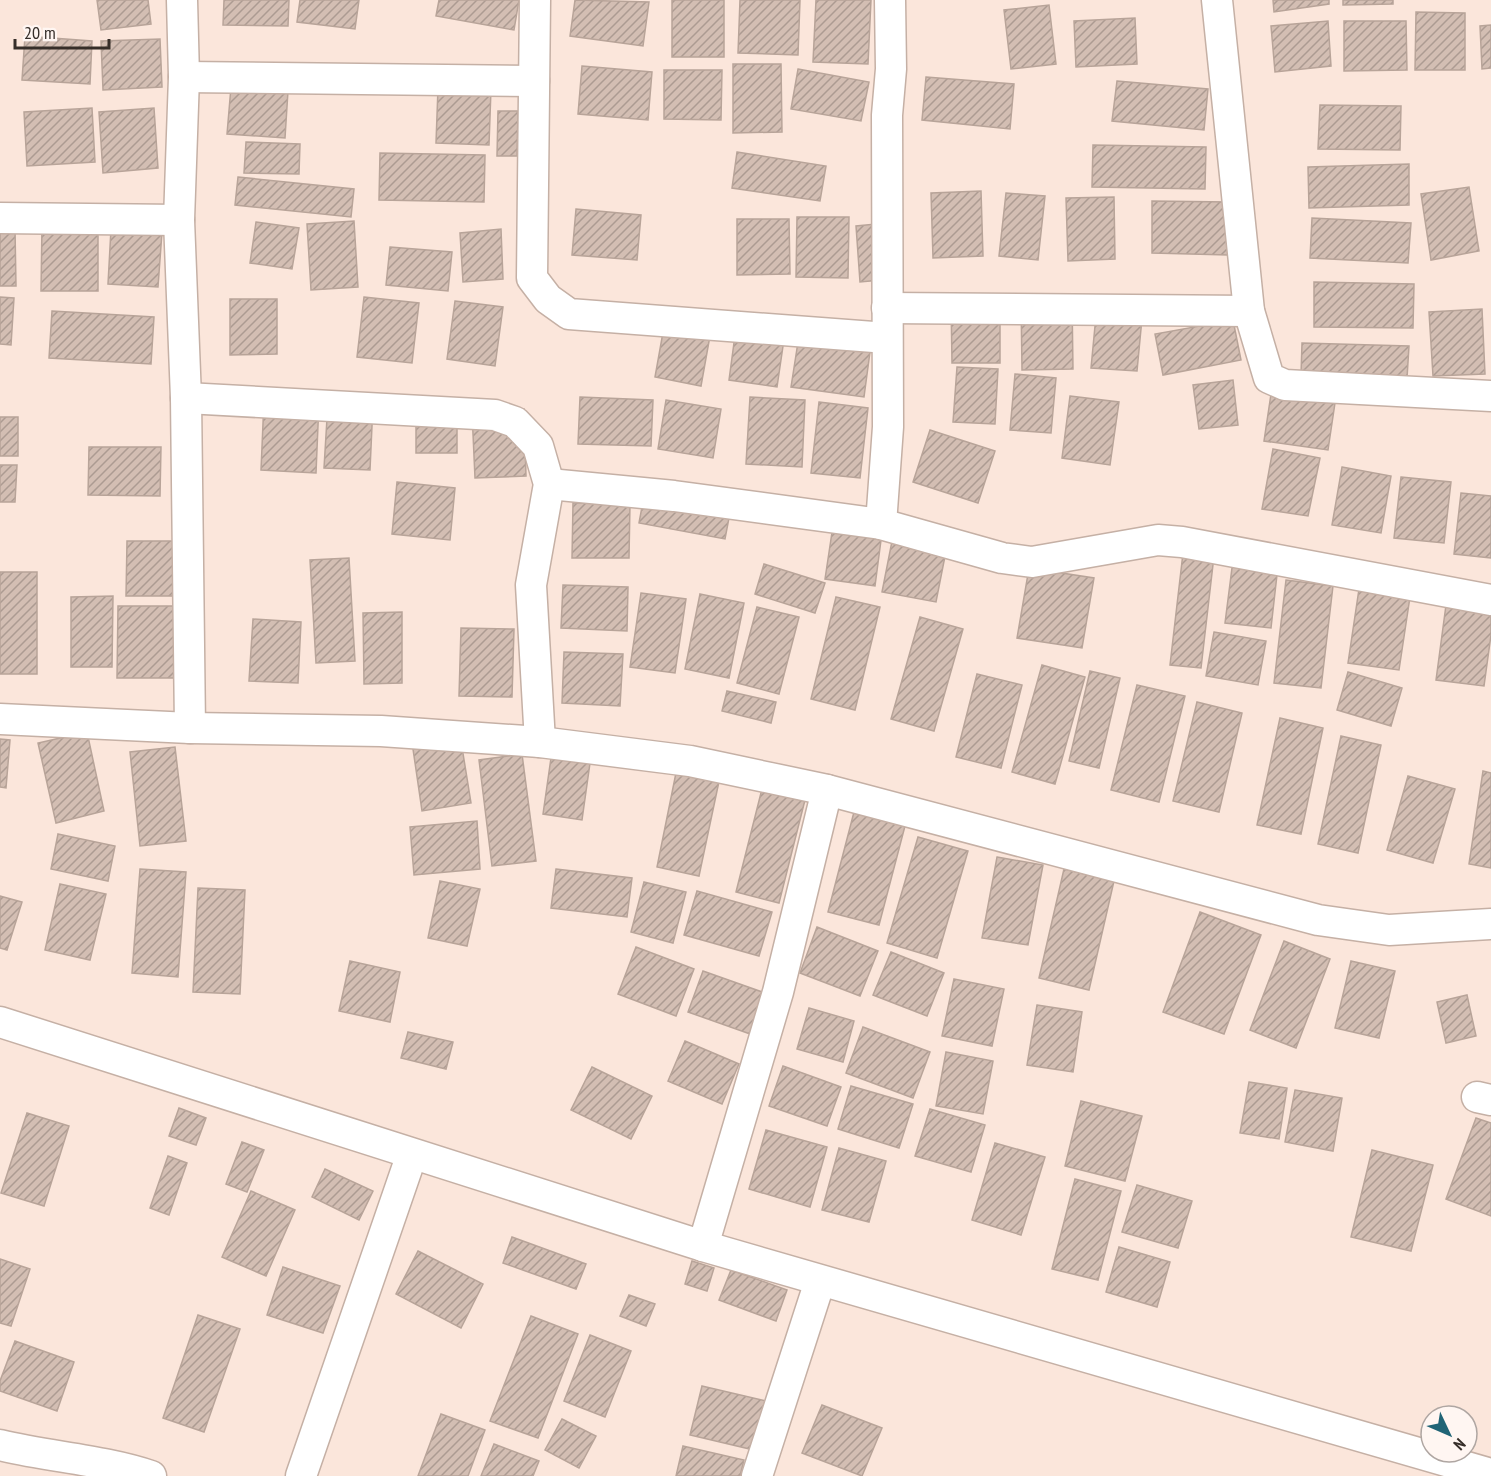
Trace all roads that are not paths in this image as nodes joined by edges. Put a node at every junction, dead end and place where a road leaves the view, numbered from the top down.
1 (182, 0) edge
2 (535, 0) edge
3 (890, 0) edge
4 (1217, 0) edge
5 (184, 77) junction
6 (534, 81) junction
7 (0, 218) edge
8 (179, 220) junction
9 (1248, 311) junction
10 (887, 323) junction
11 (1491, 396) edge
12 (186, 398) junction
13 (549, 484) junction
14 (881, 524) junction
15 (1491, 600) edge
16 (0, 719) edge
17 (190, 728) junction
18 (540, 742) junction
19 (827, 790) junction
20 (1491, 924) edge
21 (0, 1022) edge
22 (411, 1154) junction
23 (703, 1246) junction
24 (820, 1281) junction
25 (0, 1446) edge
26 (1491, 1474) edge
27 (151, 1476) edge
28 (302, 1476) edge
29 (757, 1476) edge

1 - 5 street
2 - 6 street
3 - 10 street
4 - 9 street
5 - 6 street
5 - 8 street
6 - 10 street
7 - 8 street
8 - 12 street
9 - 10 street
9 - 11 street
10 - 14 street
12 - 13 street
12 - 17 street
13 - 14 street
13 - 18 street
14 - 15 street
16 - 17 street
17 - 18 street
18 - 19 street
19 - 20 street
19 - 23 street
21 - 22 street
22 - 23 street
22 - 28 street
23 - 24 street
24 - 26 street
24 - 29 street
25 - 27 street

